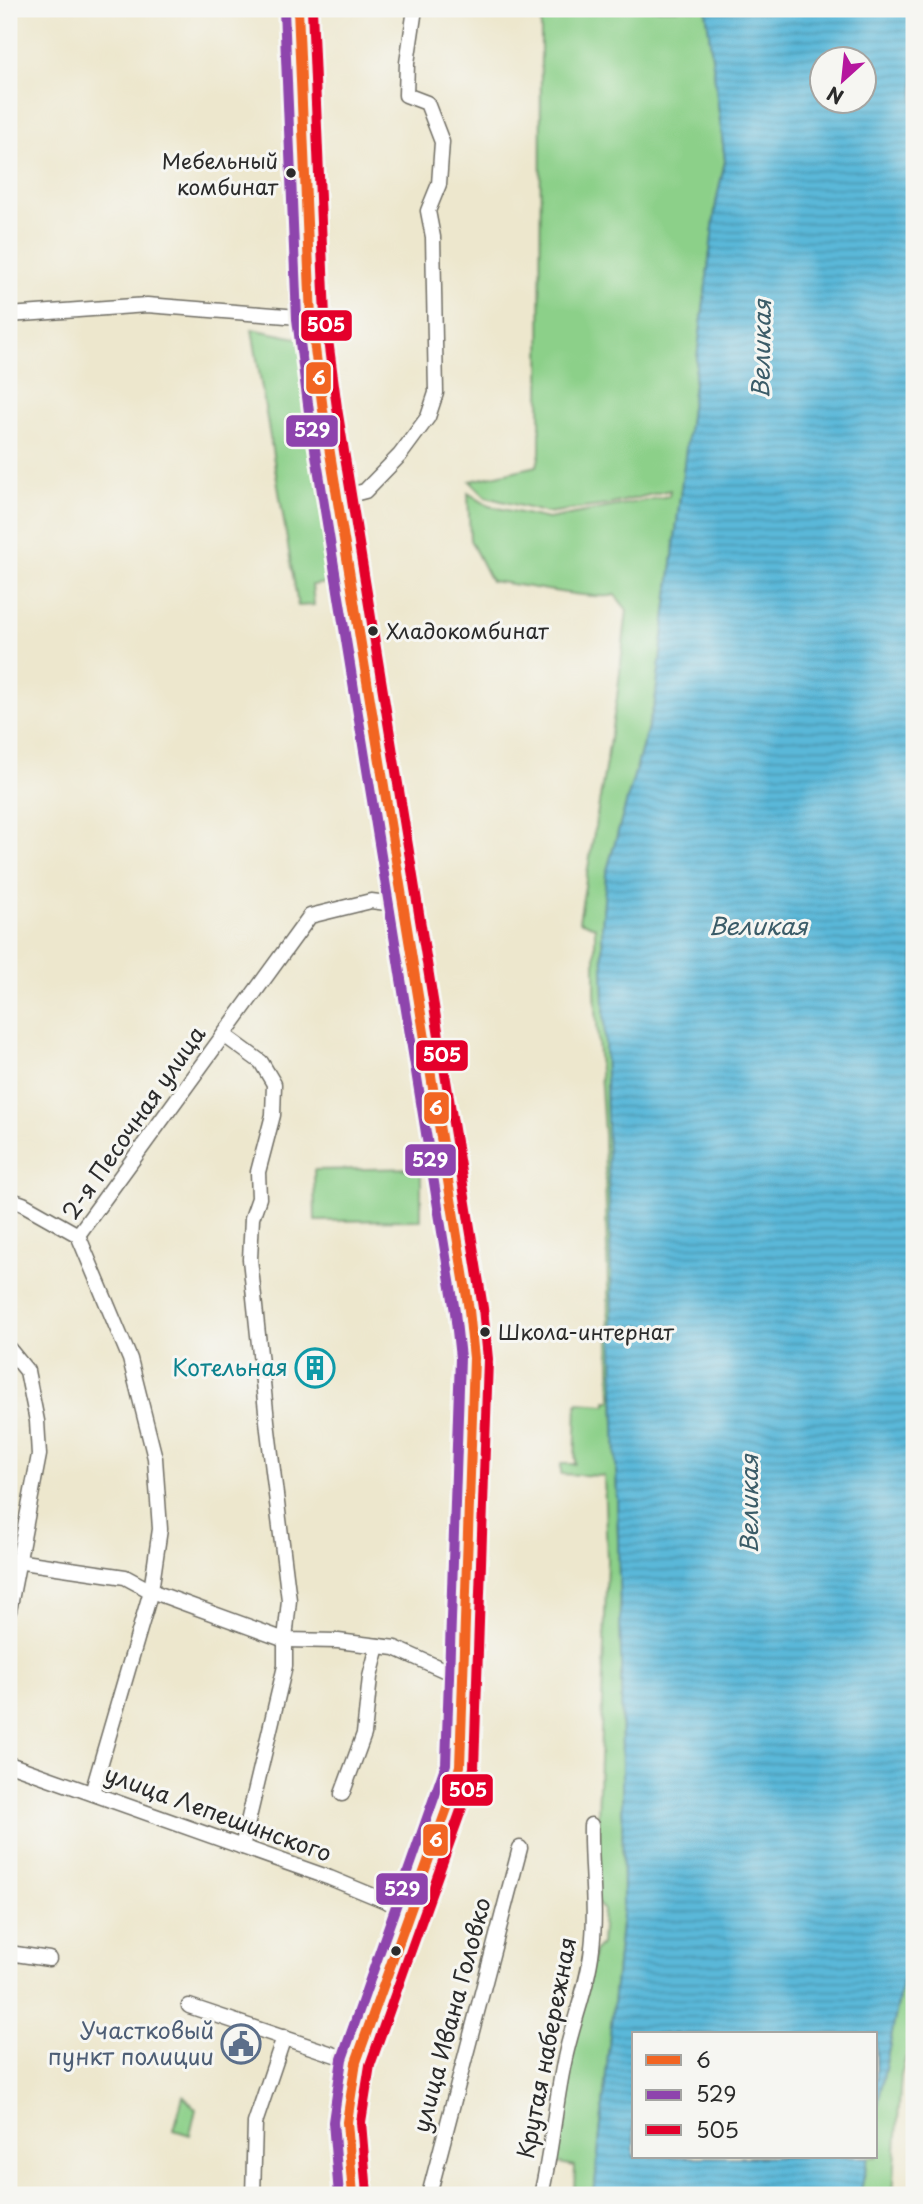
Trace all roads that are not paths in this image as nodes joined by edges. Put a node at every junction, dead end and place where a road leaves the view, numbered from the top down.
1 (298, 9) edge
2 (415, 9) edge
3 (9, 315) edge
4 (312, 318) junction
5 (338, 498) junction
6 (403, 905) junction
7 (224, 1035) junction
8 (9, 1199) edge
9 (78, 1235) junction
10 (9, 1349) edge
11 (14, 1561) edge
12 (151, 1591) junction
13 (9, 1611) edge
14 (285, 1640) junction
15 (377, 1646) junction
16 (464, 1679) junction
17 (9, 1764) edge
18 (92, 1793) junction
19 (342, 1794) dead end
20 (591, 1825) dead end
21 (242, 1847) junction
22 (520, 1847) dead end
23 (410, 1911) junction
24 (9, 1953) edge
25 (49, 1958) dead end
26 (189, 2006) dead end
27 (284, 2037) junction
28 (356, 2062) junction
29 (253, 2195) edge
30 (353, 2195) edge
31 (429, 2195) edge
32 (541, 2195) edge

1 - 4 main road
2 - 5 street
3 - 4 street
4 - 5 main road
5 - 6 main road
6 - 7 street, 2-я Песочная улица
6 - 16 main road
7 - 9 street, 2-я Песочная улица
7 - 14 street
8 - 9 street
9 - 12 street, 2-я Песочная улица
10 - 11 street
11 - 12 street
11 - 13 street
12 - 14 street
12 - 18 street, 2-я Песочная улица
14 - 15 street
14 - 21 street
15 - 16 street
15 - 19 street
16 - 23 main road
17 - 18 street, улица Лепешинского
18 - 21 street, улица Лепешинского
20 - 32 street, Крутая набережная
21 - 23 street, улица Лепешинского
22 - 31 street, улица Ивана Головко
23 - 28 main road
24 - 25 street
26 - 27 street
27 - 28 street
27 - 29 street
28 - 30 main road

